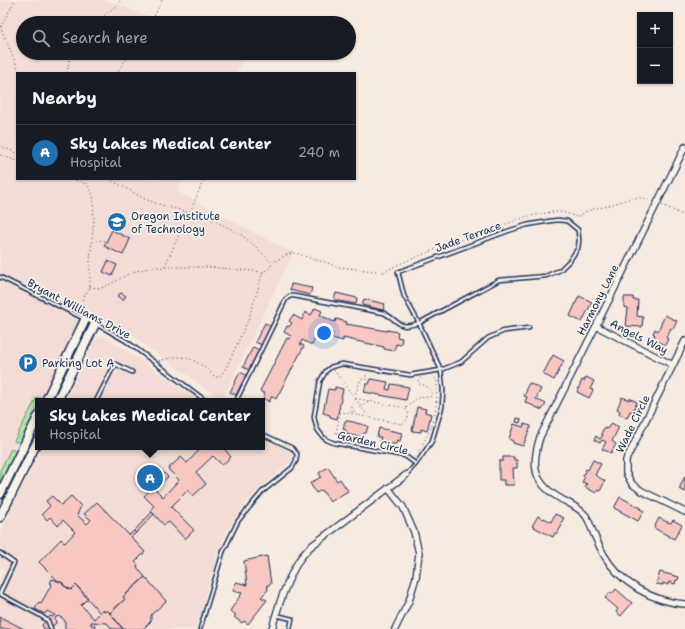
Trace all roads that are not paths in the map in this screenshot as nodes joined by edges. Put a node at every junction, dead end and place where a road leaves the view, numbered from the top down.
1 (685, 147) edge
2 (0, 277) edge
3 (85, 320) junction
4 (419, 323) junction
5 (95, 324) junction
6 (596, 326) junction
7 (529, 328) dead end
8 (685, 341) edge
9 (673, 365) junction
10 (441, 370) junction
11 (132, 372) dead end
12 (47, 398) edge
13 (58, 398) edge
14 (98, 398) edge
15 (202, 398) edge
16 (237, 398) edge
17 (35, 423) edge
18 (265, 435) edge
19 (35, 446) edge
20 (22, 450) junction
21 (31, 455) junction
22 (416, 464) junction
23 (406, 475) joint
24 (388, 488) junction
25 (0, 494) edge
26 (685, 512) edge
27 (0, 517) edge
28 (0, 553) edge
29 (0, 593) edge
30 (685, 604) edge
31 (276, 615) junction
32 (51, 629) edge
33 (200, 629) edge
34 (272, 629) edge
35 (290, 629) edge
36 (395, 629) edge

1 - 6 street, Harmony Lane
2 - 3 lane, Bryant Williams Drive
3 - 5 lane, Bryant Williams Drive
3 - 12 street
4 - 4 lane, Jade Terrace
4 - 10 lane
4 - 16 lane
5 - 13 street
5 - 15 lane, Bryant Williams Drive
6 - 9 street, Angels Way
6 - 30 street, Harmony Lane
7 - 10 lane
8 - 9 street, Wade Circle
9 - 26 street, Wade Circle
10 - 22 lane
10 - 22 lane, Garden Circle
11 - 14 lane
17 - 20 street
18 - 33 lane
19 - 21 street
20 - 21 lane
20 - 25 street
21 - 27 street
22 - 23 lane
23 - 24 street
24 - 31 street
24 - 36 street
28 - 29 lane
29 - 32 lane
31 - 34 street
31 - 35 lane

